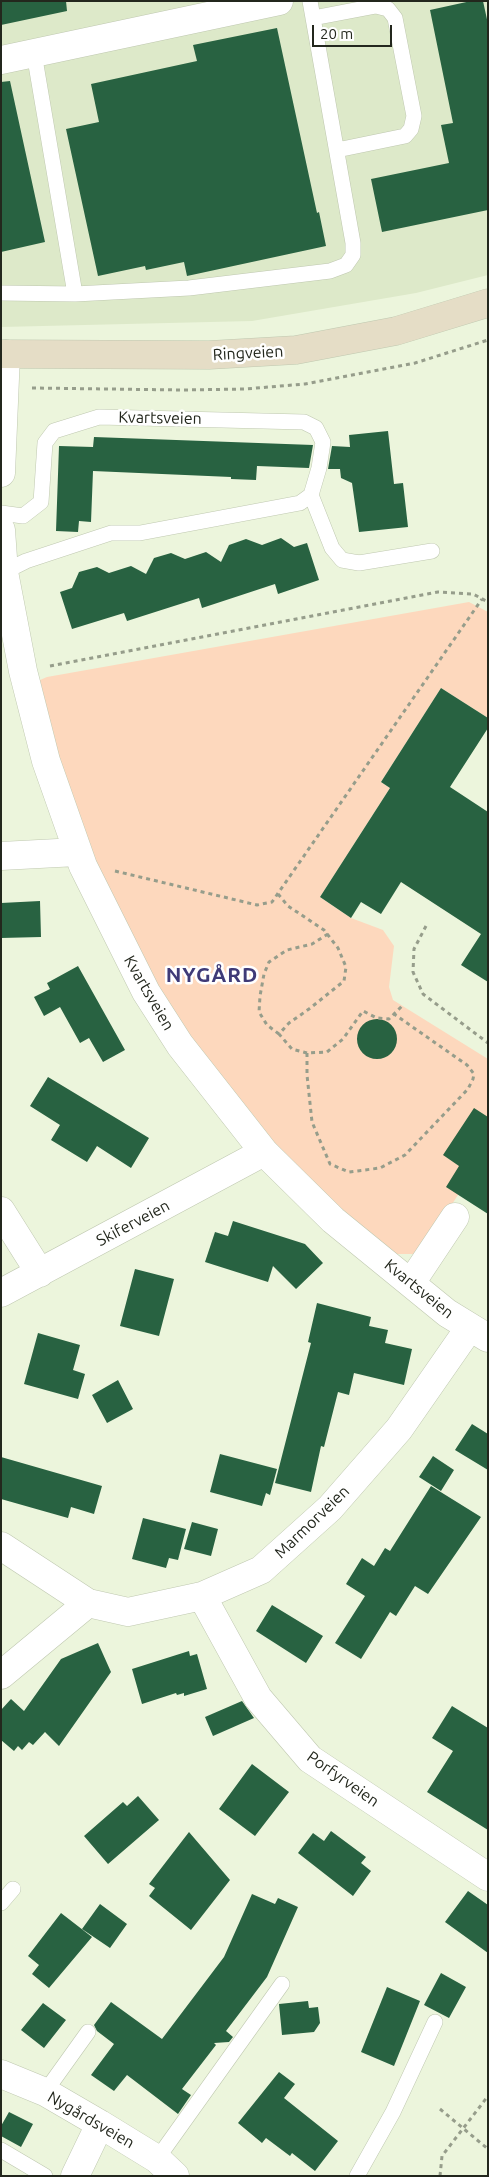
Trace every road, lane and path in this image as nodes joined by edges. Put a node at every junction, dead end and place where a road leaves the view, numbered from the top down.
1 (310, 1) edge
2 (271, 2) edge
3 (313, 18) junction
4 (34, 53) junction
5 (1, 60) edge
6 (337, 150) junction
7 (1, 293) edge
8 (75, 294) junction
9 (488, 303) edge
10 (4, 354) edge
11 (1, 473) edge
12 (311, 495) junction
13 (1, 513) edge
14 (1, 530) edge
15 (432, 551) dead end
16 (3, 572) edge
17 (482, 600) junction
18 (488, 602) edge
19 (24, 671) junction
20 (1, 856) edge
21 (80, 859) junction
22 (278, 894) junction
23 (426, 926) dead end
24 (328, 934) junction
25 (402, 1006) dead end
26 (394, 1014) junction
27 (279, 1034) junction
28 (488, 1043) edge
29 (307, 1053) junction
30 (264, 1152) junction
31 (1, 1211) edge
32 (456, 1217) dead end
33 (40, 1273) junction
34 (411, 1283) junction
35 (1, 1293) edge
36 (479, 1333) edge
37 (1, 1546) edge
38 (202, 1596) junction
39 (88, 1603) junction
40 (1, 1675) edge
41 (488, 1877) edge
42 (13, 1889) dead end
43 (1, 1903) edge
44 (282, 1984) dead end
45 (435, 2022) dead end
46 (88, 2032) dead end
47 (1, 2074) edge
48 (45, 2092) junction
49 (488, 2096) edge
50 (440, 2109) dead end
51 (100, 2124) junction
52 (463, 2129) junction
53 (488, 2149) edge
54 (1, 2150) edge
55 (166, 2167) edge
56 (45, 2176) edge
57 (75, 2176) edge
58 (357, 2176) edge
59 (440, 2176) edge

1 - 3 lane
2 - 4 street
3 - 6 lane
3 - 6 lane
4 - 5 street
4 - 8 lane
6 - 8 lane
7 - 8 lane
9 - 10 main road, Ringveien
10 - 11 street
12 - 13 lane, Kvartsveien
12 - 15 lane
12 - 16 lane
14 - 16 street, Kvartsveien
16 - 19 street, Kvartsveien
17 - 18 path
17 - 19 path
17 - 22 path
19 - 21 street, Kvartsveien
20 - 21 street
21 - 22 path
21 - 30 street, Kvartsveien
22 - 24 path
23 - 28 path
24 - 27 path
24 - 27 path
25 - 26 path
26 - 29 path
26 - 29 path
27 - 29 path
30 - 33 street, Skiferveien
30 - 34 street, Kvartsveien
31 - 33 street
32 - 34 street
33 - 35 street, Skiferveien
34 - 36 street, Kvartsveien
36 - 38 street, Marmorveien
37 - 39 street, Marmorveien
38 - 39 street, Marmorveien
38 - 41 street, Porfyrveien
39 - 40 street
42 - 43 lane
44 - 55 lane
45 - 58 lane
46 - 48 lane
47 - 48 street, Nygårdsveien
48 - 51 street, Nygårdsveien
49 - 52 path
50 - 52 path
51 - 55 street, Nygårdsveien
51 - 57 street
52 - 53 path
52 - 59 path
54 - 56 lane

